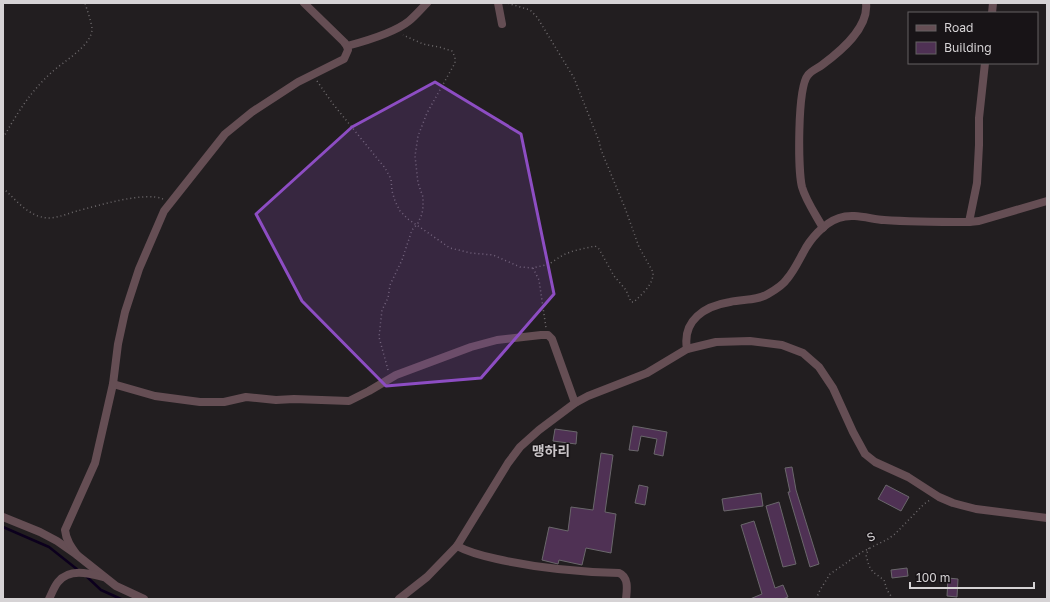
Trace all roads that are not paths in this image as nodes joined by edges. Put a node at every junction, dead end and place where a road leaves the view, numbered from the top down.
1 (304, 3) edge
2 (427, 3) edge
3 (498, 3) edge
4 (866, 3) edge
5 (502, 24) dead end
6 (347, 46) junction
7 (985, 64) edge
8 (1047, 201) edge
9 (969, 222) junction
10 (823, 228) junction
11 (687, 349) junction
12 (113, 384) junction
13 (575, 403) junction
14 (3, 517) edge
15 (1047, 518) edge
16 (457, 546) junction
17 (77, 555) junction
18 (107, 578) junction
19 (49, 599) edge
20 (144, 599) edge
21 (399, 599) edge
22 (626, 599) edge

1 - 6 street
2 - 6 street
3 - 5 street
4 - 10 street
6 - 12 street
7 - 9 street
8 - 9 street
9 - 10 street
10 - 11 street
11 - 13 street
11 - 15 street
12 - 13 street
12 - 17 street
13 - 16 street
14 - 17 street
16 - 21 street
16 - 22 street
17 - 18 street
18 - 19 street
18 - 20 street

